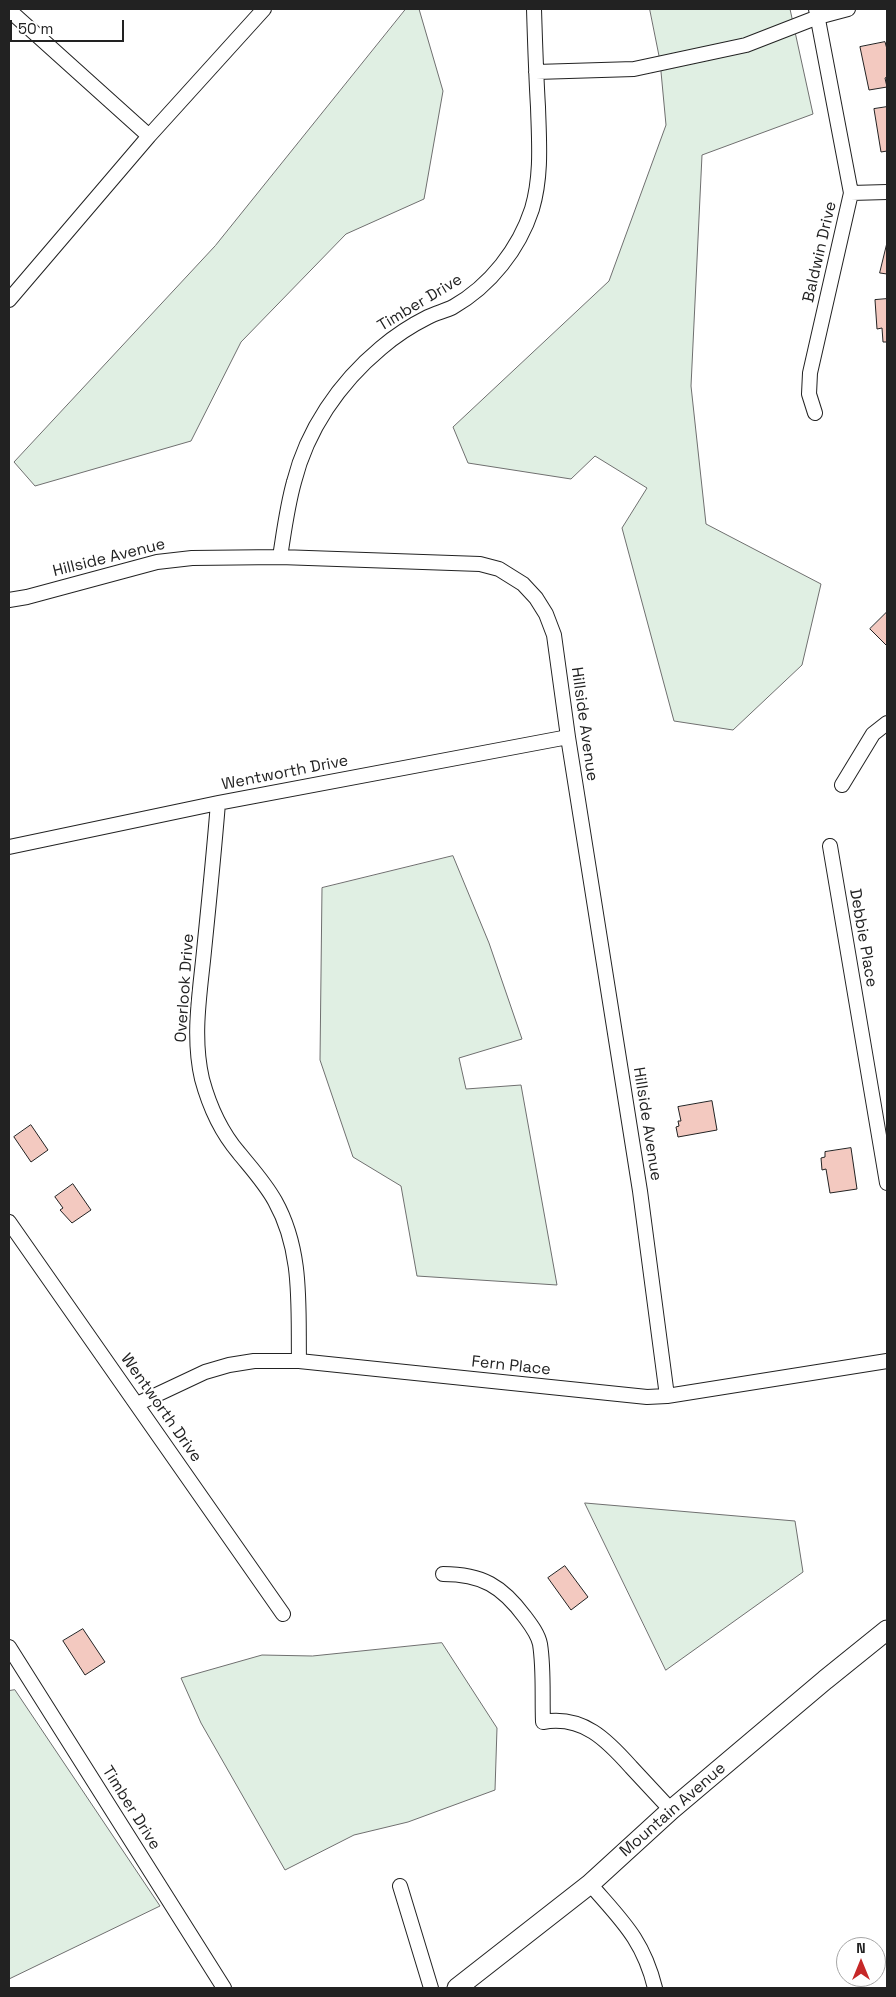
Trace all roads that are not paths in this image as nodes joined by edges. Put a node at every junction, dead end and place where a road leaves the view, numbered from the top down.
1 (264, 9) edge
2 (534, 9) edge
3 (848, 9) edge
4 (9, 10) edge
5 (817, 13) edge
6 (536, 72) junction
7 (149, 136) junction
8 (887, 192) edge
9 (851, 193) junction
10 (9, 300) edge
11 (815, 413) dead end
12 (280, 557) junction
13 (9, 600) edge
14 (887, 723) edge
15 (568, 737) junction
16 (842, 785) dead end
17 (218, 803) junction
18 (830, 846) dead end
19 (9, 847) edge
20 (887, 1183) edge
21 (9, 1222) edge
22 (299, 1360) junction
23 (887, 1361) edge
24 (667, 1396) junction
25 (137, 1404) junction
26 (443, 1574) dead end
27 (283, 1614) dead end
28 (887, 1630) edge
29 (9, 1646) edge
30 (671, 1810) junction
31 (590, 1884) junction
32 (400, 1886) dead end
33 (224, 1988) edge
34 (431, 1988) edge
35 (457, 1988) edge
36 (655, 1988) edge

1 - 7 street
2 - 6 street, Timber Drive
3 - 5 street
4 - 7 street
5 - 6 street
5 - 9 street, Baldwin Drive
6 - 12 street, Timber Drive
7 - 10 street
8 - 9 street
9 - 11 street, Baldwin Drive
12 - 13 street, Hillside Avenue
12 - 15 street, Hillside Avenue
14 - 16 street
15 - 17 street, Wentworth Drive
15 - 24 street, Hillside Avenue
17 - 19 street, Wentworth Drive
17 - 22 street, Overlook Drive
18 - 20 street, Debbie Place
21 - 25 street, Wentworth Drive
22 - 24 street, Fern Place
22 - 25 street, Fern Place
23 - 24 street, Fern Place
25 - 27 street, Wentworth Drive
26 - 30 street
28 - 30 main road, Mountain Avenue
29 - 33 street, Timber Drive
30 - 31 main road, Mountain Avenue
31 - 35 main road, Mountain Avenue
31 - 36 street
32 - 34 street

